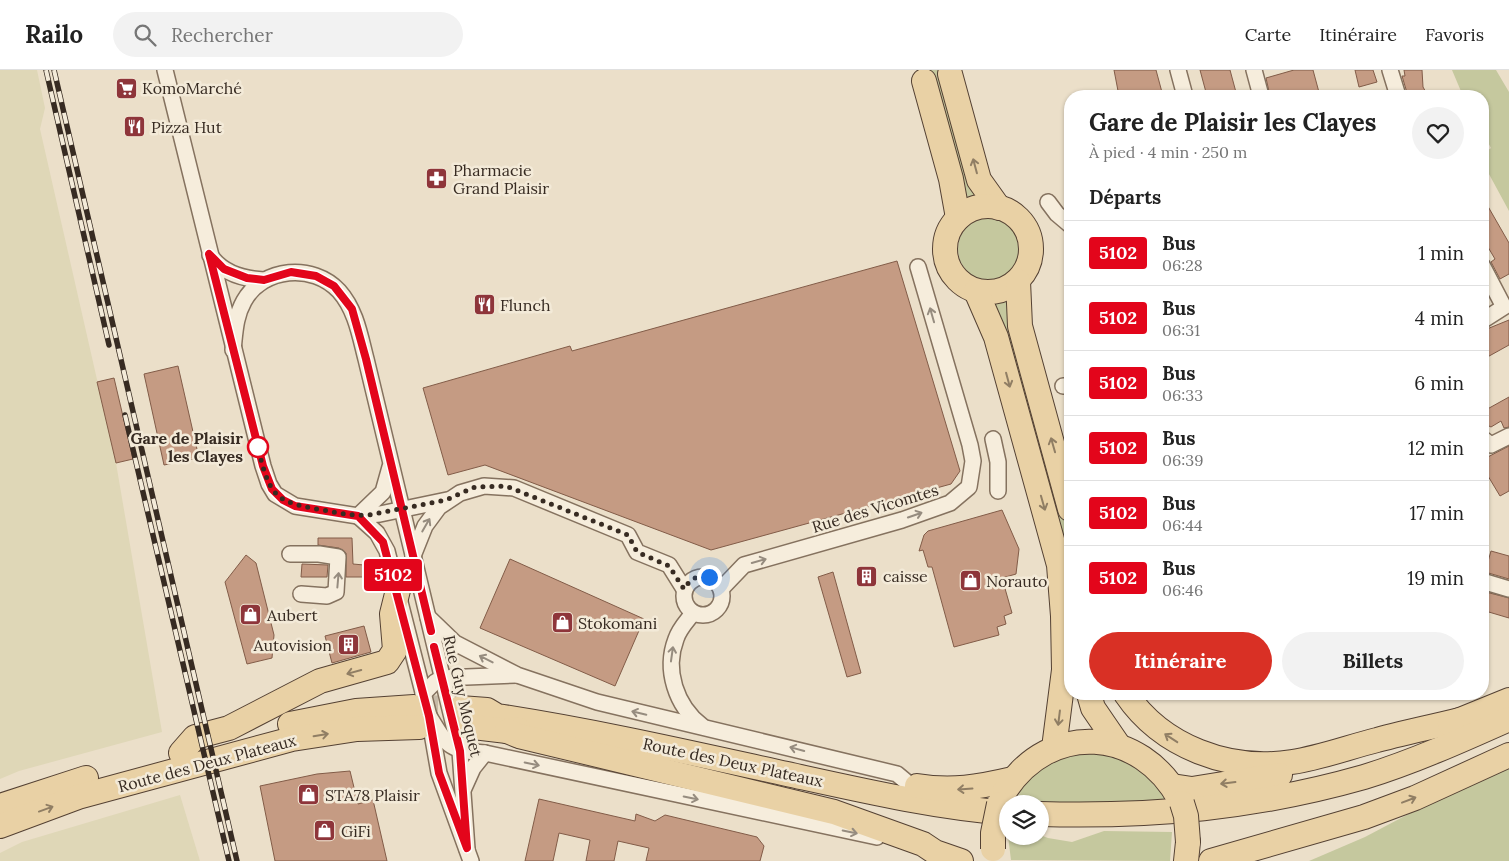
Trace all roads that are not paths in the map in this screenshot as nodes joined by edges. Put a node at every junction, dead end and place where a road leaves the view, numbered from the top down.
1 (164, 70) edge
2 (1178, 70) edge
3 (1254, 70) edge
4 (1390, 70) edge
5 (950, 74) dead end
6 (924, 81) dead end
7 (1183, 90) edge
8 (1259, 90) edge
9 (1396, 90) edge
10 (1048, 202) dead end
11 (999, 208) junction
12 (958, 218) junction
13 (1064, 220) edge
14 (209, 254) junction
15 (918, 266) dead end
16 (1489, 278) edge
17 (264, 280) junction
18 (1018, 281) junction
19 (976, 291) junction
20 (1506, 308) edge
21 (1489, 317) edge
22 (233, 350) junction
23 (1509, 436) edge
24 (993, 439) dead end
25 (1489, 443) edge
26 (391, 464) junction
27 (1064, 487) edge
28 (998, 491) dead end
29 (446, 500) junction
30 (402, 508) junction
31 (358, 516) junction
32 (290, 554) dead end
33 (413, 556) junction
34 (1489, 583) edge
35 (684, 589) junction
36 (721, 589) junction
37 (1509, 589) edge
38 (398, 590) junction
39 (301, 594) dead end
40 (693, 613) junction
41 (427, 616) junction
42 (517, 675) junction
43 (442, 678) junction
44 (1091, 700) edge
45 (1131, 700) edge
46 (1509, 700) edge
47 (487, 710) junction
48 (421, 711) junction
49 (1466, 719) junction
50 (1509, 719) edge
51 (704, 727) junction
52 (1509, 730) edge
53 (507, 731) junction
54 (1119, 746) junction
55 (1054, 748) junction
56 (460, 751) junction
57 (181, 753) junction
58 (485, 753) junction
59 (1509, 755) edge
60 (1013, 779) junction
61 (909, 784) junction
62 (464, 788) junction
63 (1177, 794) junction
64 (1009, 795) edge
65 (0, 806) edge
66 (999, 813) edge
67 (999, 814) edge
68 (1049, 814) edge
69 (1364, 817) junction
70 (999, 823) edge
71 (0, 826) edge
72 (1049, 826) edge
73 (935, 852) junction
74 (1187, 852) edge
75 (469, 855) edge
76 (994, 855) edge
77 (961, 861) edge
78 (1211, 861) edge
79 (1256, 861) edge

1 - 14 street
2 - 7 street
3 - 8 street
4 - 9 street
11 -> 5 main road
6 - 12 main road
10 - 13 street
11 - 12 main road
11 - 18 main road
12 - 19 main road
14 - 17 street, Rue Guy Moquet
14 - 22 street
36 -> 15 street, Rue des Vicomtes
16 - 20 street
17 - 22 street, Rue Guy Moquet
17 - 26 street, Rue Guy Moquet
18 - 19 main road
27 -> 18 main road
19 -> 55 main road
20 - 21 street
22 - 31 street
23 - 25 street
24 - 28 street
26 - 30 street, Rue Guy Moquet
26 - 31 street
29 - 30 street
33 -> 29 street
29 - 35 street
30 - 31 street
30 - 33 street, Rue Guy Moquet
31 - 38 street, Rue Guy Moquet
39 -> 32 street
33 - 41 street, Rue Guy Moquet
34 - 37 street
35 - 36 street
35 - 40 street
36 - 40 street
38 - 48 street, Rue Guy Moquet
38 -> 57 main road
51 -> 40 street
42 -> 41 street
41 - 43 street, Rue Guy Moquet
42 - 43 street
51 -> 42 street
43 - 48 street
43 - 56 street, Rue Guy Moquet
44 - 54 main road
49 -> 45 main road
46 - 49 main road
47 - 53 main road, Route des Deux Plateaux
47 - 61 main road
47 - 66 main road, Route des Deux Plateaux
48 - 56 street
48 - 57 main road, Route des Deux Plateaux
71 -> 48 main road, Route des Deux Plateaux
48 - 75 street, Rue Guy Moquet
49 -> 63 main road
50 - 68 main road
61 -> 51 street
52 - 72 main road
53 - 67 main road, Route des Deux Plateaux
53 - 73 main road
54 - 55 main road
54 - 63 main road
55 - 60 main road
56 - 58 street
56 - 62 street, Rue Guy Moquet
57 - 65 main road, Route des Deux Plateaux
58 - 62 street
58 -> 73 street
69 -> 59 main road
60 -> 61 main road
60 - 64 main road
62 - 75 street, Rue Guy Moquet
63 - 74 main road, bridge
69 - 78 main road
69 - 79 main road
70 - 76 main road, bridge
73 - 77 main road

